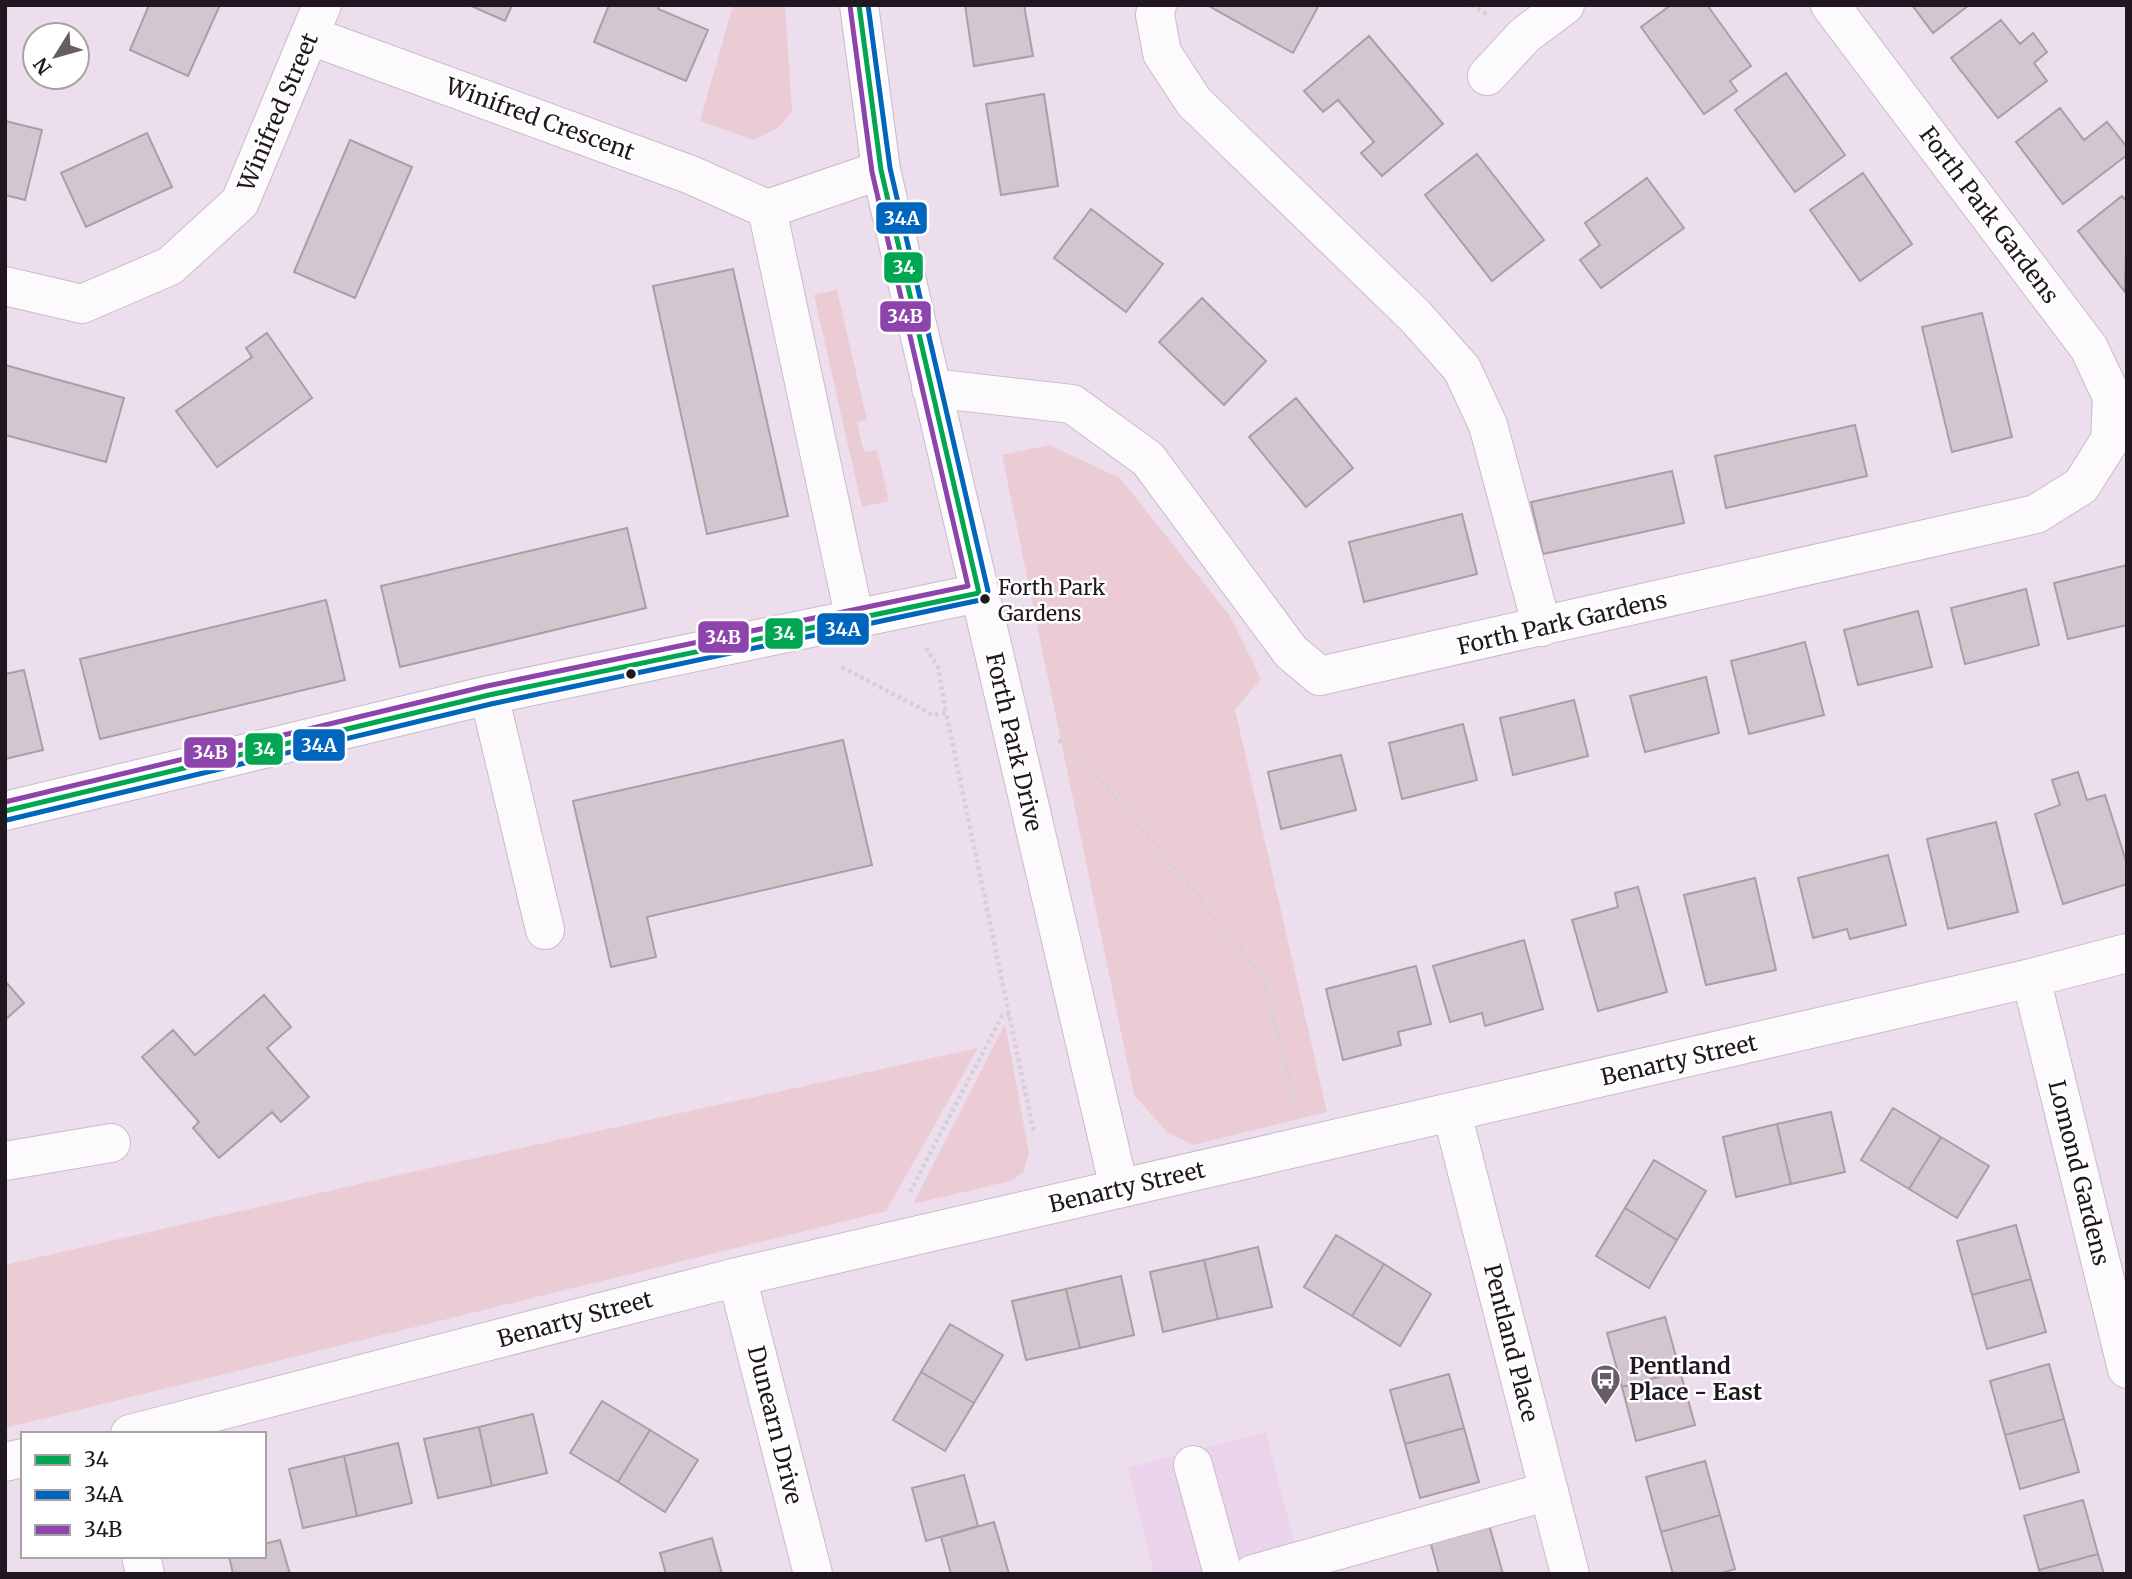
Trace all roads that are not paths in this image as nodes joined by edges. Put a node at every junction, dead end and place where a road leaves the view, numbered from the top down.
1 (859, 5) edge
2 (1157, 5) edge
3 (1565, 5) edge
4 (1830, 5) edge
5 (317, 20) edge
6 (1487, 76) dead end
7 (881, 170) junction
8 (767, 209) junction
9 (5, 286) edge
10 (931, 388) junction
11 (2119, 444) edge
12 (979, 593) junction
13 (855, 620) junction
14 (1542, 627) junction
15 (489, 695) junction
16 (5, 811) edge
17 (545, 930) dead end
18 (2127, 953) edge
19 (2031, 978) junction
20 (1451, 1113) junction
21 (111, 1143) dead end
22 (5, 1161) edge
23 (1119, 1188) junction
24 (737, 1277) junction
25 (2127, 1368) edge
26 (138, 1432) edge
27 (1193, 1465) dead end
28 (1549, 1491) junction
29 (813, 1574) edge
30 (1223, 1574) edge
31 (1253, 1574) edge
32 (1570, 1574) edge

1 - 7 street, Forth Park Drive
2 - 14 street
3 - 6 street
4 - 11 street, Forth Park Gardens
5 - 8 street, Winifred Crescent
5 - 9 street, Winifred Street
7 - 8 street
7 - 10 street, Forth Park Drive
8 - 13 street
10 - 12 street, Forth Park Drive
10 - 14 street, Forth Park Gardens
11 - 14 street, Forth Park Gardens
12 - 13 street
12 - 23 street, Forth Park Drive
13 - 15 street
15 - 16 street
15 - 17 street
18 - 19 street, Benarty Street
19 - 20 street, Benarty Street
19 - 25 street, Lomond Gardens
20 - 23 street, Benarty Street
20 - 28 street, Pentland Place
21 - 22 street
23 - 24 street, Benarty Street
24 - 26 street, Benarty Street
24 - 29 street, Dunearn Drive
27 - 30 street
28 - 31 street
28 - 32 street, Pentland Place

